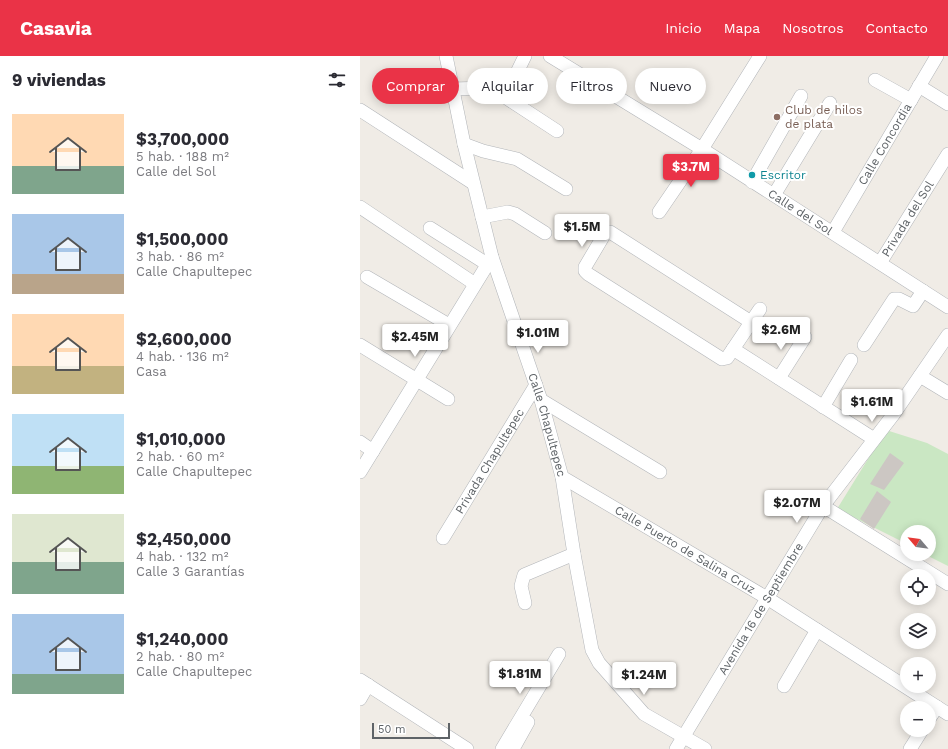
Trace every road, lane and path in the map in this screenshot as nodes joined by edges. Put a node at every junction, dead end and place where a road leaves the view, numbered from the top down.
1 (446, 56) edge
2 (524, 56) edge
3 (550, 56) edge
4 (760, 56) edge
5 (937, 56) edge
6 (449, 68) edge
7 (518, 68) edge
8 (875, 80) dead end
9 (919, 86) junction
10 (802, 96) dead end
11 (911, 100) junction
12 (830, 103) dead end
13 (456, 104) edge
14 (516, 104) edge
15 (948, 104) edge
16 (360, 110) edge
17 (557, 131) dead end
18 (464, 144) junction
19 (702, 149) junction
20 (948, 154) edge
21 (752, 182) junction
22 (473, 183) junction
23 (566, 189) dead end
24 (774, 196) junction
25 (360, 207) edge
26 (659, 212) dead end
27 (482, 217) junction
28 (430, 228) dead end
29 (833, 232) junction
30 (545, 233) dead end
31 (489, 260) junction
32 (880, 262) junction
33 (367, 277) dead end
34 (475, 284) junction
35 (923, 291) junction
36 (948, 307) edge
37 (760, 309) dead end
38 (751, 322) junction
39 (449, 325) junction
40 (948, 335) edge
41 (805, 337) dead end
42 (360, 345) edge
43 (864, 345) dead end
44 (733, 349) junction
45 (851, 360) dead end
46 (920, 376) junction
47 (779, 378) junction
48 (417, 380) junction
49 (536, 385) junction
50 (948, 393) edge
51 (448, 399) dead end
52 (541, 400) junction
53 (823, 407) junction
54 (874, 439) junction
55 (360, 442) edge
56 (373, 450) junction
57 (360, 472) edge
58 (660, 472) dead end
59 (562, 477) junction
60 (823, 506) junction
61 (443, 538) dead end
62 (574, 554) junction
63 (948, 584) edge
64 (767, 598) junction
65 (524, 603) dead end
66 (817, 630) junction
67 (559, 654) dead end
68 (364, 682) edge
69 (784, 686) dead end
70 (532, 698) junction
71 (360, 699) edge
72 (937, 707) joint
73 (948, 714) edge
74 (683, 737) junction
75 (918, 737) edge
76 (467, 749) edge
77 (502, 749) edge
78 (514, 749) edge
79 (676, 749) edge
80 (705, 749) edge
81 (910, 749) edge

1 - 6 street, Calle Chapultepec
2 - 7 street
3 - 19 street, Calle del Sol
4 - 19 street
5 - 9 street, Calle Concordia
8 - 11 street
9 - 11 street, Calle Concordia
9 - 15 street
10 - 21 street
11 - 29 street, Calle Concordia
12 - 24 street
13 - 18 street, Calle Chapultepec
14 - 17 street
16 - 22 street
18 - 22 street, Calle Chapultepec
18 - 23 street
19 - 21 street, Calle del Sol
19 - 26 street
20 - 32 street, Privada del Sol
21 - 24 street, Calle del Sol
22 - 27 street, Calle Chapultepec
24 - 29 street, Calle del Sol
25 - 34 street
27 - 30 street
27 - 31 street, Calle Chapultepec
28 - 31 street
29 - 32 street, Calle del Sol
31 - 34 street
31 - 49 street, Calle Chapultepec
32 - 35 street, Calle del Sol
33 - 39 street
34 - 39 street
35 - 36 street, Calle del Sol
35 - 43 street
37 - 38 street
38 - 44 street
38 - 44 street
39 - 48 street
40 - 46 street, Avenida 16 de Septiembre
41 - 47 street
42 - 48 street
44 - 47 street
45 - 53 street
46 - 50 street
46 - 54 street, Avenida 16 de Septiembre
47 - 53 street
48 - 51 street
48 - 56 street
49 - 52 street, Calle Chapultepec
49 - 61 street, Privada Chapultepec
52 - 58 street
52 - 59 street, Calle Chapultepec
53 - 54 street
54 - 60 street, Avenida 16 de Septiembre
55 - 56 street
56 - 57 street
59 - 62 street, Calle Chapultepec
59 - 64 street, Calle Puerto de Salina Cruz
60 - 63 street
60 - 64 street, Avenida 16 de Septiembre
62 - 65 street
62 - 74 street, Calle Chapultepec
64 - 66 street, Calle Puerto de Salina Cruz
64 - 74 street, Avenida 16 de Septiembre
66 - 69 street
66 - 72 street, Calle Puerto de Salina Cruz
67 - 70 street
68 - 71 street
68 - 76 street
70 - 77 street
70 - 78 street
72 - 73 street, Calle Puerto de Salina Cruz
74 - 79 street, Avenida 16 de Septiembre
74 - 80 street, Calle Chapultepec
75 - 81 street

